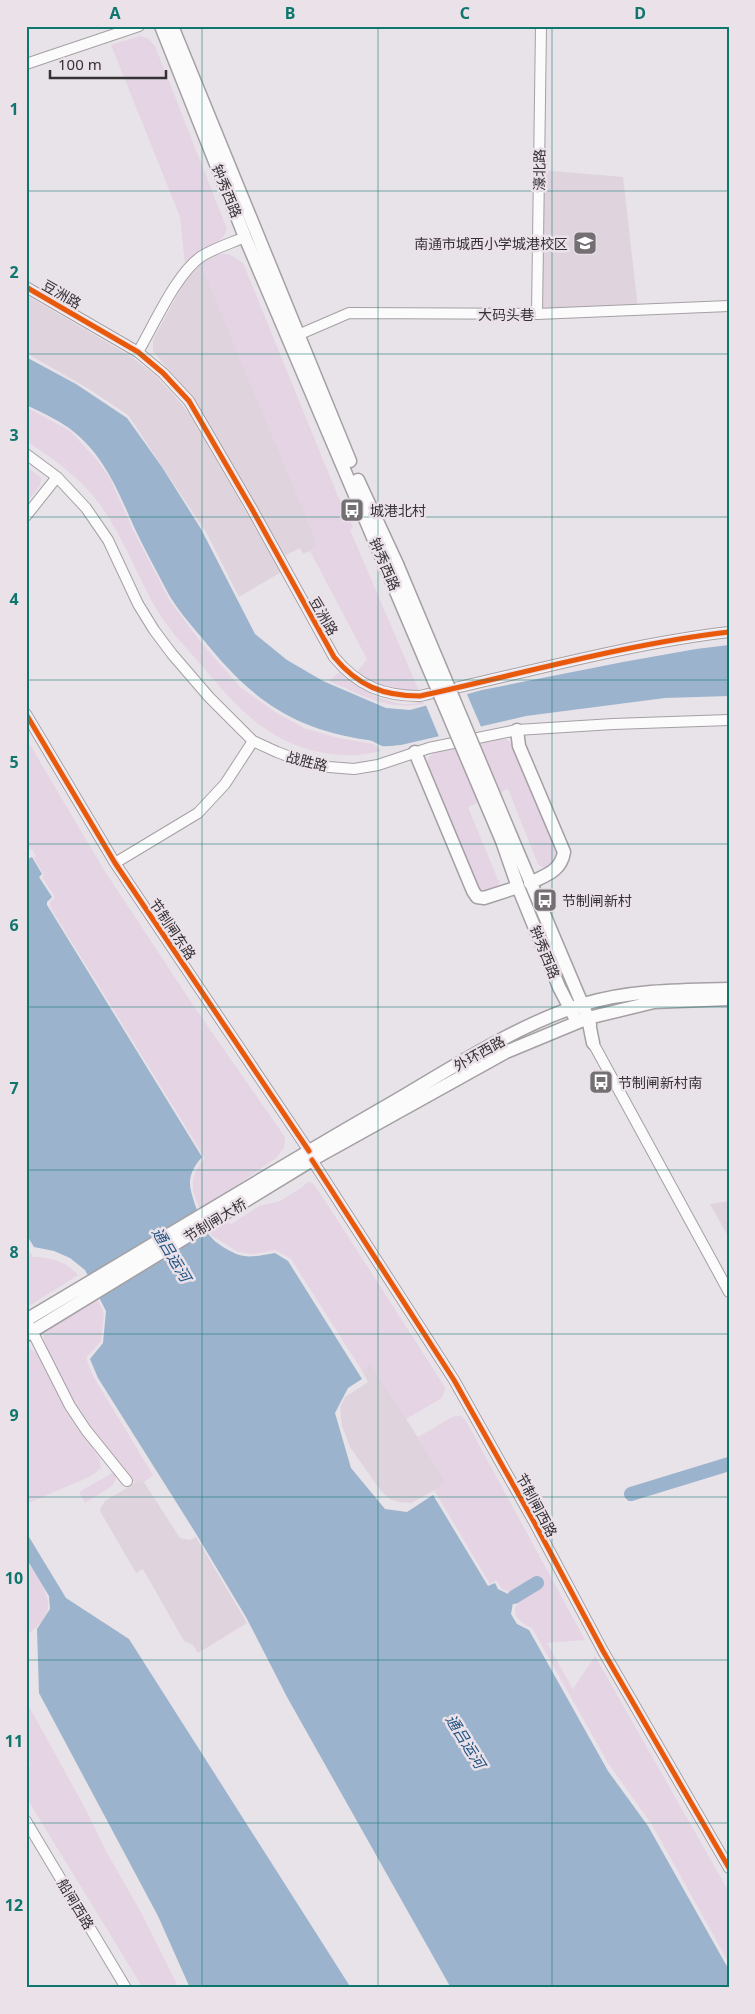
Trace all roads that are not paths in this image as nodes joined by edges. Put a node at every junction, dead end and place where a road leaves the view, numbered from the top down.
1 (139, 26) edge
2 (161, 26) edge
3 (172, 26) edge
4 (541, 26) edge
5 (26, 64) edge
6 (245, 237) junction
7 (26, 287) edge
8 (729, 306) edge
9 (537, 314) junction
10 (293, 337) junction
11 (138, 352) junction
12 (26, 454) edge
13 (58, 476) junction
14 (26, 516) edge
15 (729, 632) edge
16 (26, 714) edge
17 (729, 720) edge
18 (517, 730) junction
19 (252, 740) junction
20 (415, 752) junction
21 (115, 863) junction
22 (524, 885) junction
23 (729, 989) edge
24 (729, 999) edge
25 (583, 1004) junction
26 (570, 1009) junction
27 (583, 1020) junction
28 (593, 1043) joint
29 (310, 1155) junction
30 (255, 1190) joint
31 (729, 1292) edge
32 (29, 1329) edge
33 (127, 1481) dead end
34 (26, 1821) edge
35 (729, 1868) edge
36 (126, 1988) edge

1 - 5 street
2 - 6 main road, 钟秀西路
3 - 10 main road, 钟秀西路
4 - 9 street, 濠北路
6 - 10 main road, 钟秀西路
6 - 11 street
7 - 11 street, 豆洲路
8 - 9 street, 大码头巷
9 - 10 street, 大码头巷
10 - 22 main road, 钟秀西路, bridge
11 - 15 street, 豆洲路
12 - 13 street, 战胜路
13 - 14 street
13 - 19 street, 战胜路
16 - 21 street, 节制闸东路
17 - 18 street, 战胜路
18 - 20 street, 战胜路
18 - 22 main road
19 - 20 street, 战胜路
19 - 21 street
20 - 22 main road
21 - 29 street, 节制闸东路
22 - 25 main road, 钟秀西路
22 - 26 main road, 钟秀西路
23 - 25 main road, 外环西路
24 - 27 main road, 外环西路
25 - 26 main road, 外环西路
25 - 27 main road, 钟秀西路
26 - 27 main road, 钟秀西路
26 - 29 main road, 外环西路
27 - 28 main road
27 - 29 main road, 外环西路
28 - 31 street
29 - 30 main road, 外环西路
29 - 35 street, 节制闸西路
30 - 32 main road, 节制闸大桥
32 - 33 street
34 - 36 street, 船闸西路

